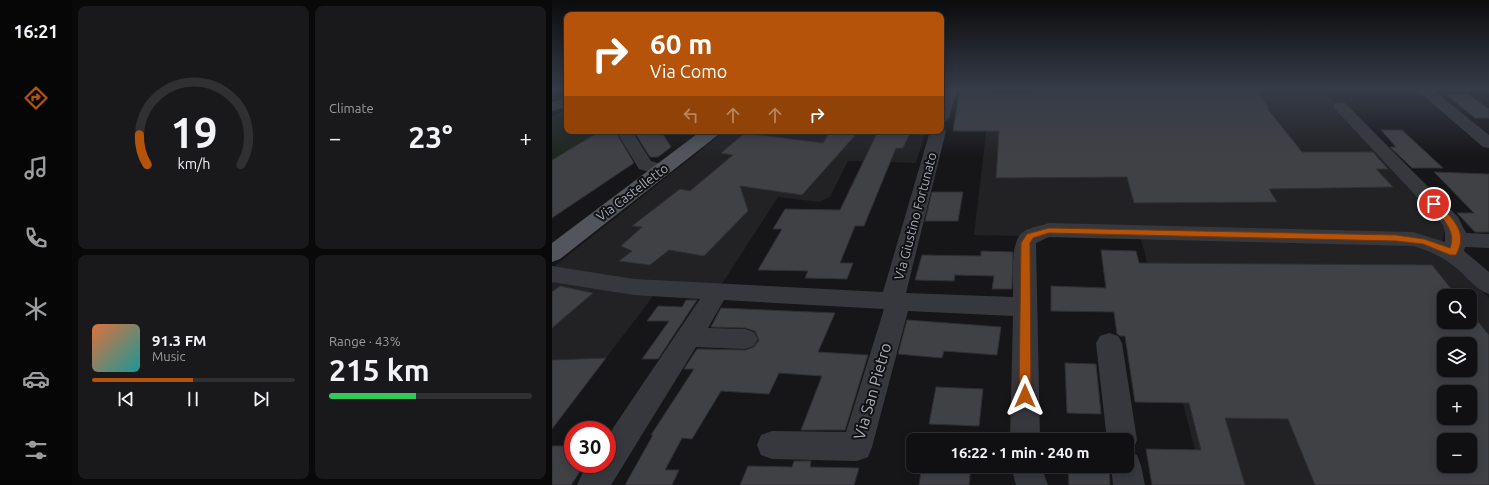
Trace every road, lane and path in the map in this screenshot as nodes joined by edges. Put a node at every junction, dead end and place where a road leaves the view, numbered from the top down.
1 (1345, 112) edge
2 (1451, 112) edge
3 (626, 134) edge
4 (708, 134) edge
5 (937, 134) edge
6 (1489, 143) edge
7 (661, 170) junction
8 (1489, 241) edge
9 (1455, 246) junction
10 (552, 254) edge
11 (552, 274) edge
12 (1489, 286) edge
13 (718, 292) junction
14 (895, 301) junction
15 (1024, 307) junction
16 (688, 337) junction
17 (745, 339) dead end
18 (1109, 343) dead end
19 (1025, 433) edge
20 (1121, 433) edge
21 (772, 445) dead end
22 (616, 450) edge
23 (601, 473) edge
24 (1027, 473) edge
25 (1127, 473) edge
26 (593, 485) edge
27 (1032, 485) edge
28 (1128, 485) edge

1 - 9 street
2 - 6 street
3 - 7 street
4 - 7 main road, Via Castelletto
5 - 14 street, Via Giustino Fortunato
7 - 10 main road, Via Castelletto
8 - 9 street
9 - 12 street
9 - 15 street
11 - 13 street
13 - 14 street
13 - 16 street
14 - 15 street
14 - 21 street, Via San Pietro
15 - 19 street
16 - 17 street
16 - 22 street
18 - 20 street
23 - 26 street
24 - 27 street
25 - 28 street

